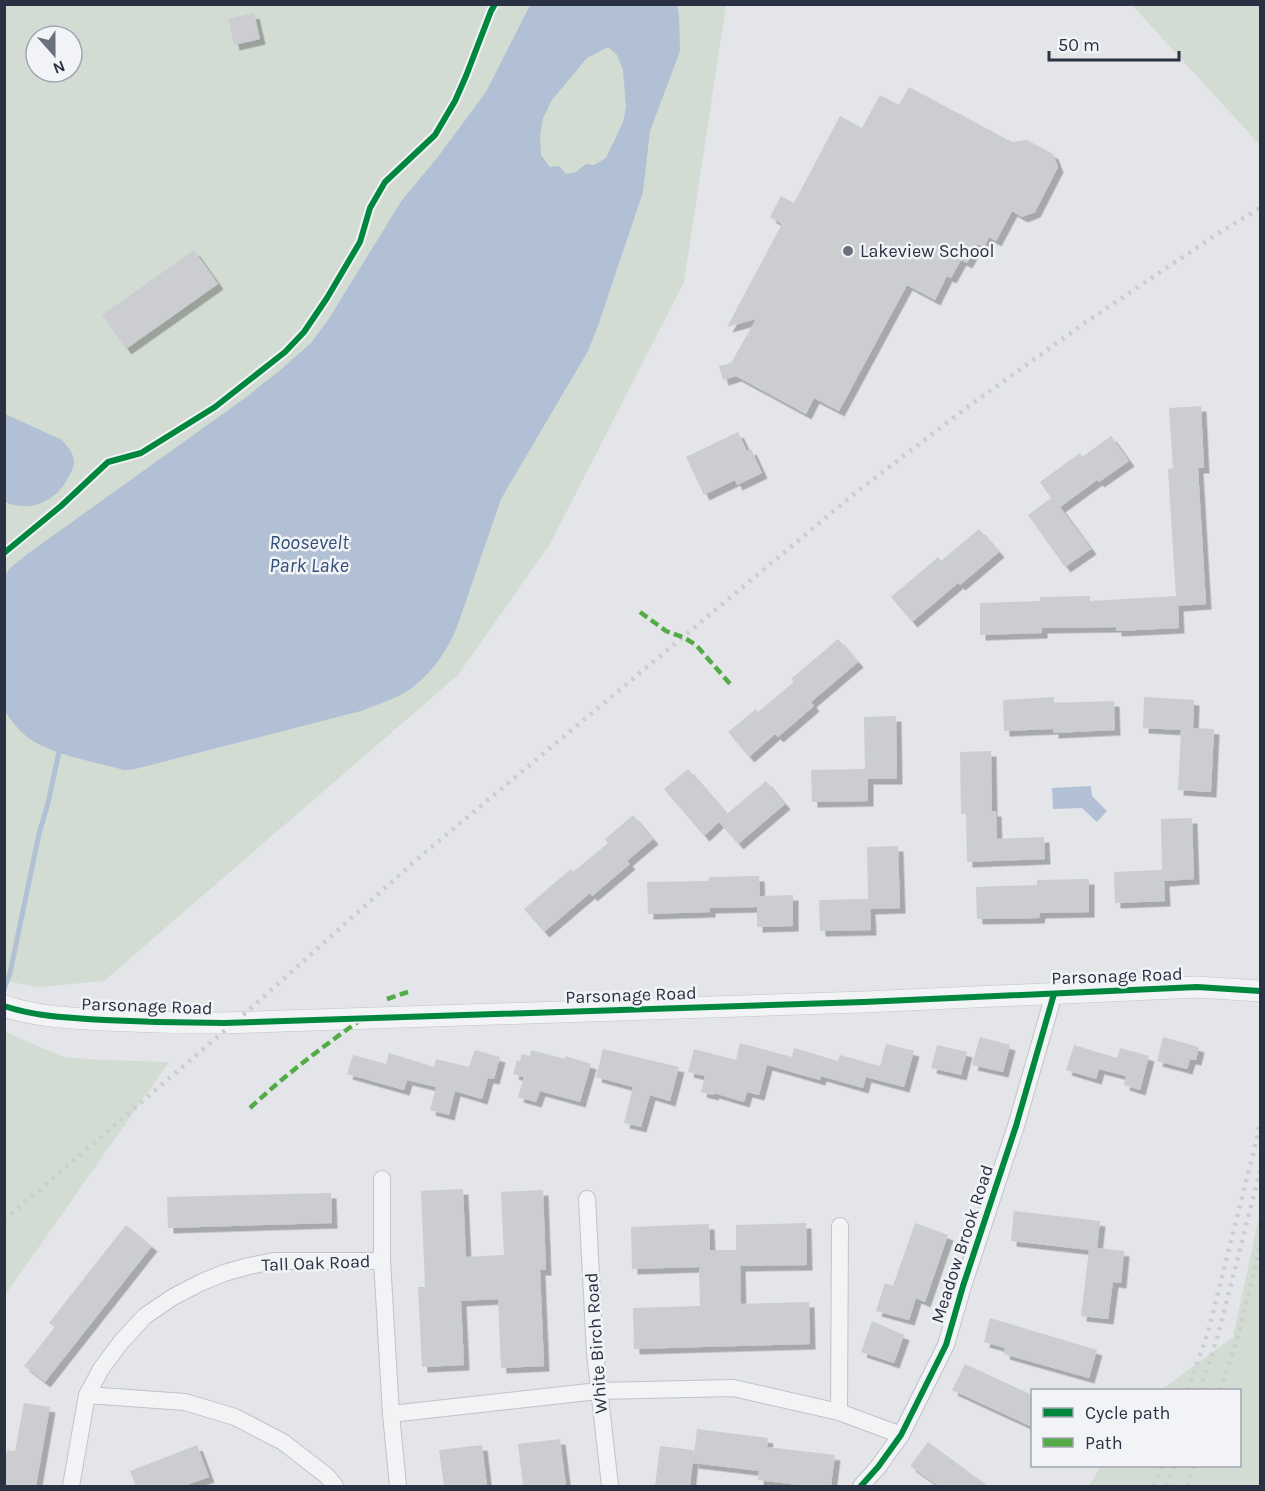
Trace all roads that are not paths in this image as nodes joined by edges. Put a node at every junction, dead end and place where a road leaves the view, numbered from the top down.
1 (1260, 991) edge
2 (1054, 994) junction
3 (7, 1007) edge
4 (382, 1179) dead end
5 (587, 1199) dead end
6 (840, 1226) dead end
7 (382, 1261) junction
8 (598, 1391) junction
9 (87, 1395) junction
10 (839, 1412) junction
11 (392, 1414) junction
12 (901, 1435) junction
13 (71, 1486) edge
14 (335, 1486) edge
15 (398, 1486) edge
16 (610, 1486) edge
17 (861, 1486) edge

1 - 2 street, Parsonage Road
2 - 3 street, Parsonage Road
2 - 12 street, Meadow Brook Road
4 - 7 street, Tall Oak Road
5 - 8 street, White Birch Road
6 - 10 street
7 - 9 street, Tall Oak Road
7 - 11 street, Tall Oak Road
8 - 10 street
8 - 11 street
8 - 16 street, White Birch Road
9 - 13 street, Tall Oak Road
9 - 14 street
10 - 12 street
11 - 15 street, Tall Oak Road
12 - 17 street, Meadow Brook Road

